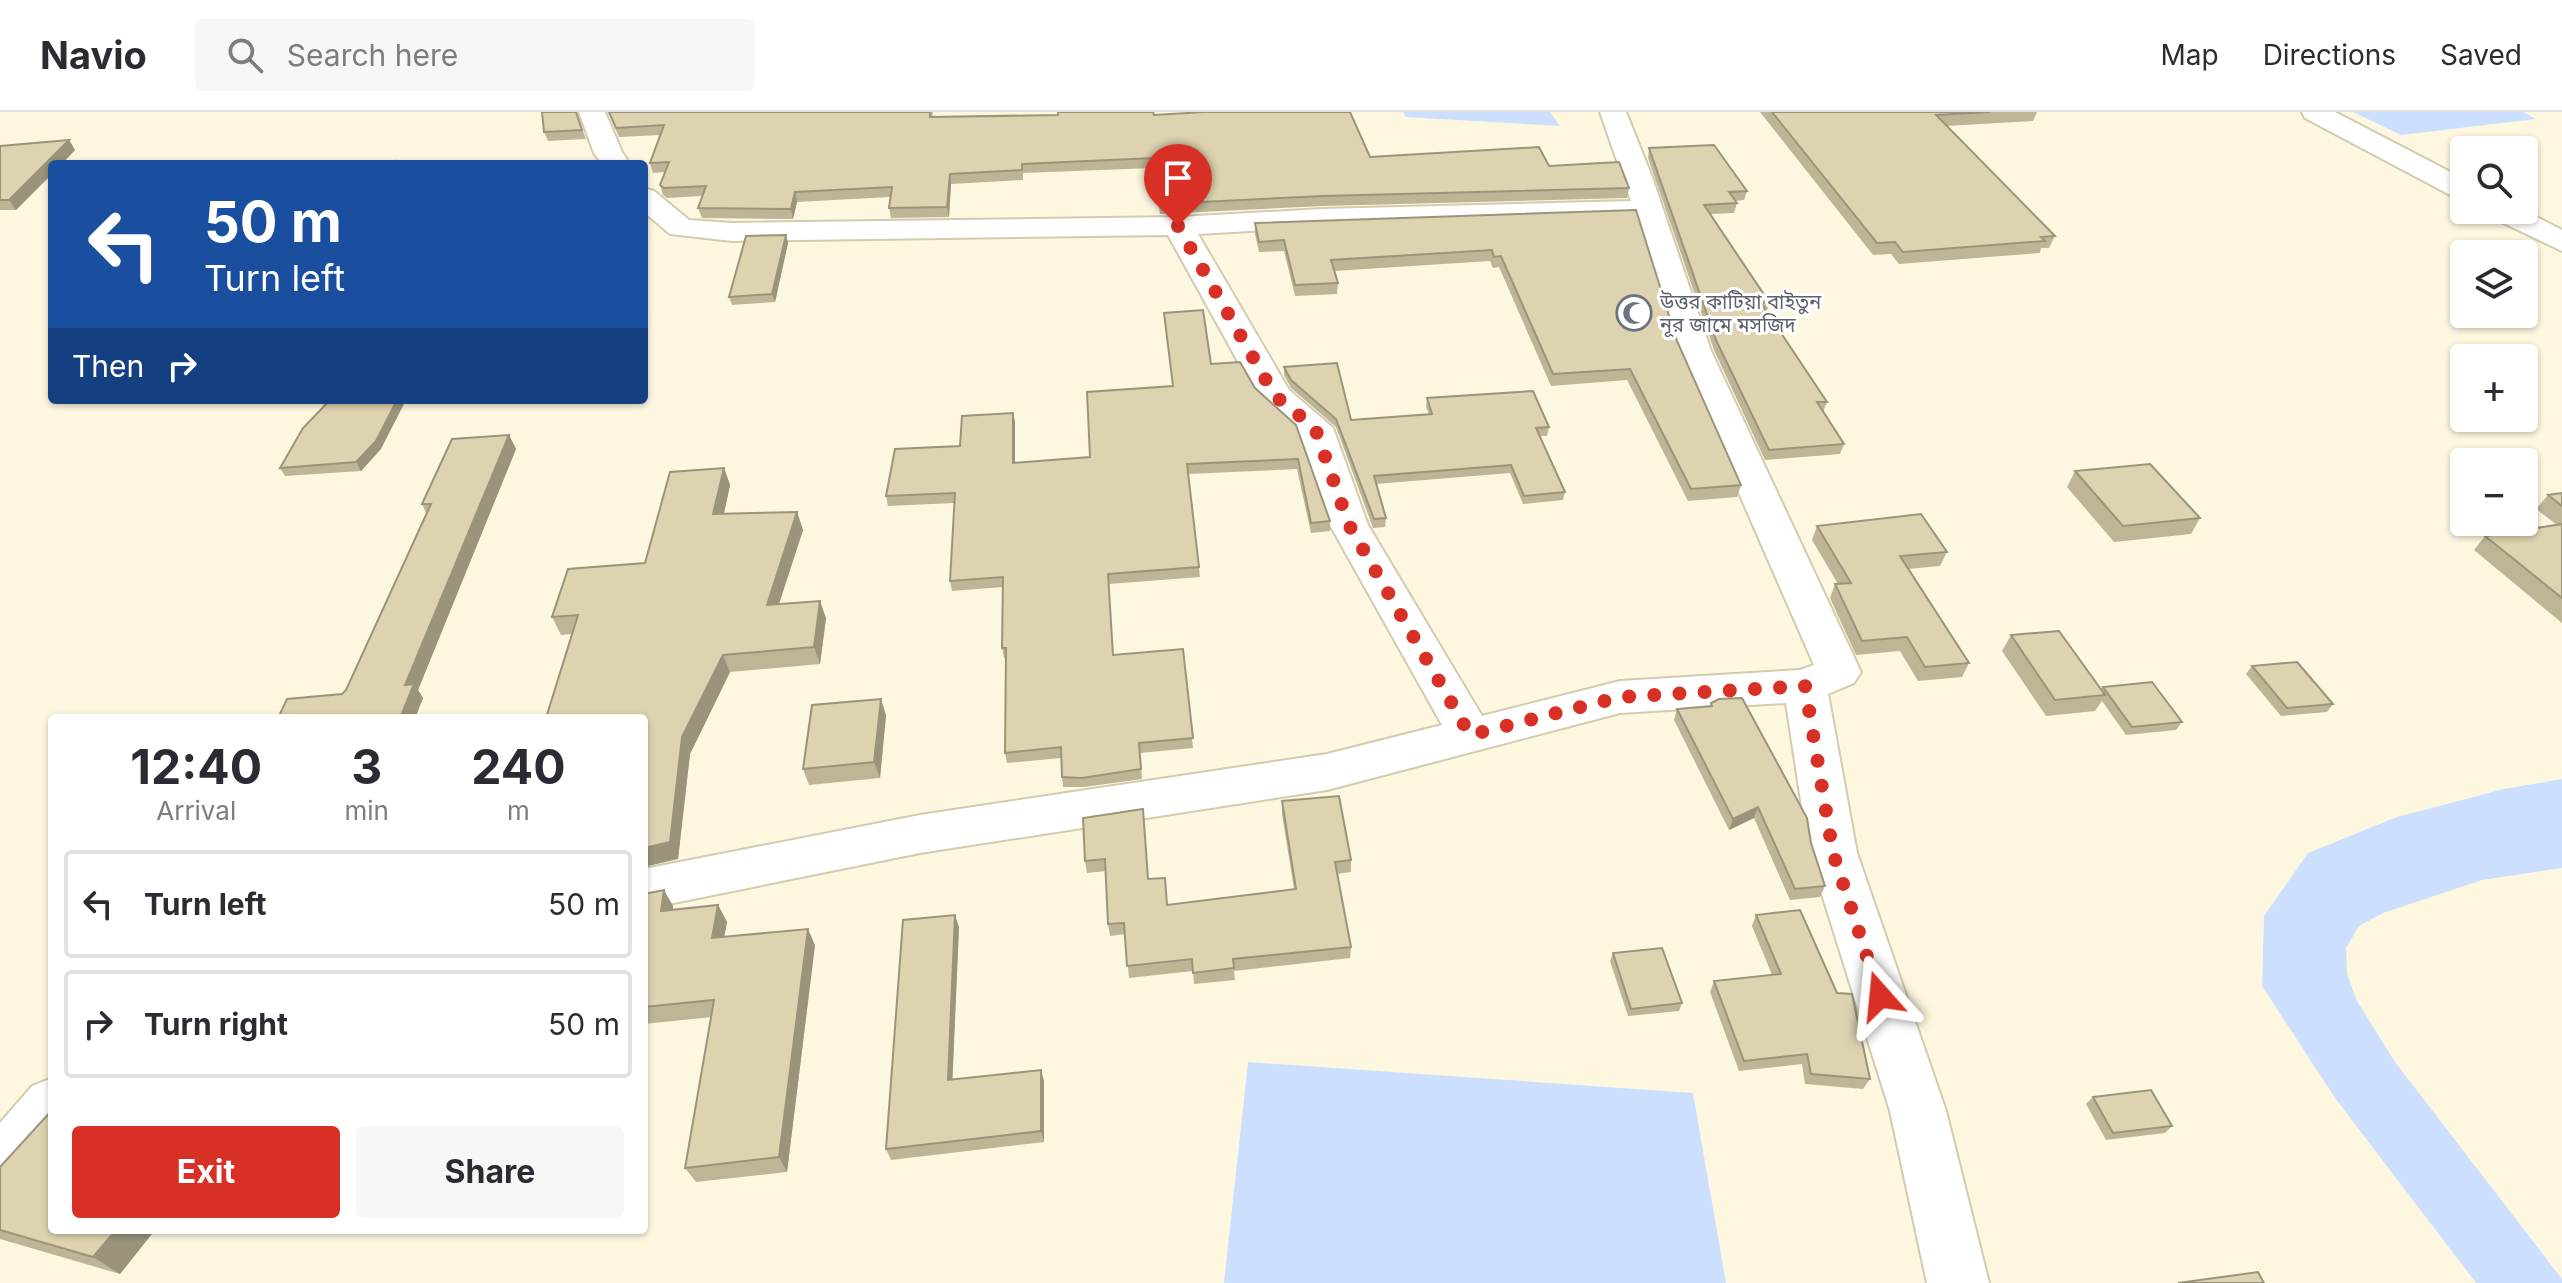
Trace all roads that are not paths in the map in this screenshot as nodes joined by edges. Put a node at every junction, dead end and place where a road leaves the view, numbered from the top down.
1 (592, 112) edge
2 (1613, 112) edge
3 (2315, 112) edge
4 (613, 160) edge
5 (2450, 184) edge
6 (648, 200) edge
7 (1648, 209) junction
8 (2527, 224) edge
9 (1178, 226) junction
10 (2562, 242) edge
11 (1805, 686) junction
12 (1470, 735) junction
13 (648, 888) edge
14 (48, 1109) edge
15 (0, 1166) edge
16 (1958, 1283) edge

1 - 4 street
2 - 7 street
3 - 5 street
6 - 9 street
7 - 9 street
7 - 11 street
8 - 10 street
9 - 12 street
11 - 12 street
11 - 16 street
12 - 13 street
14 - 15 street

